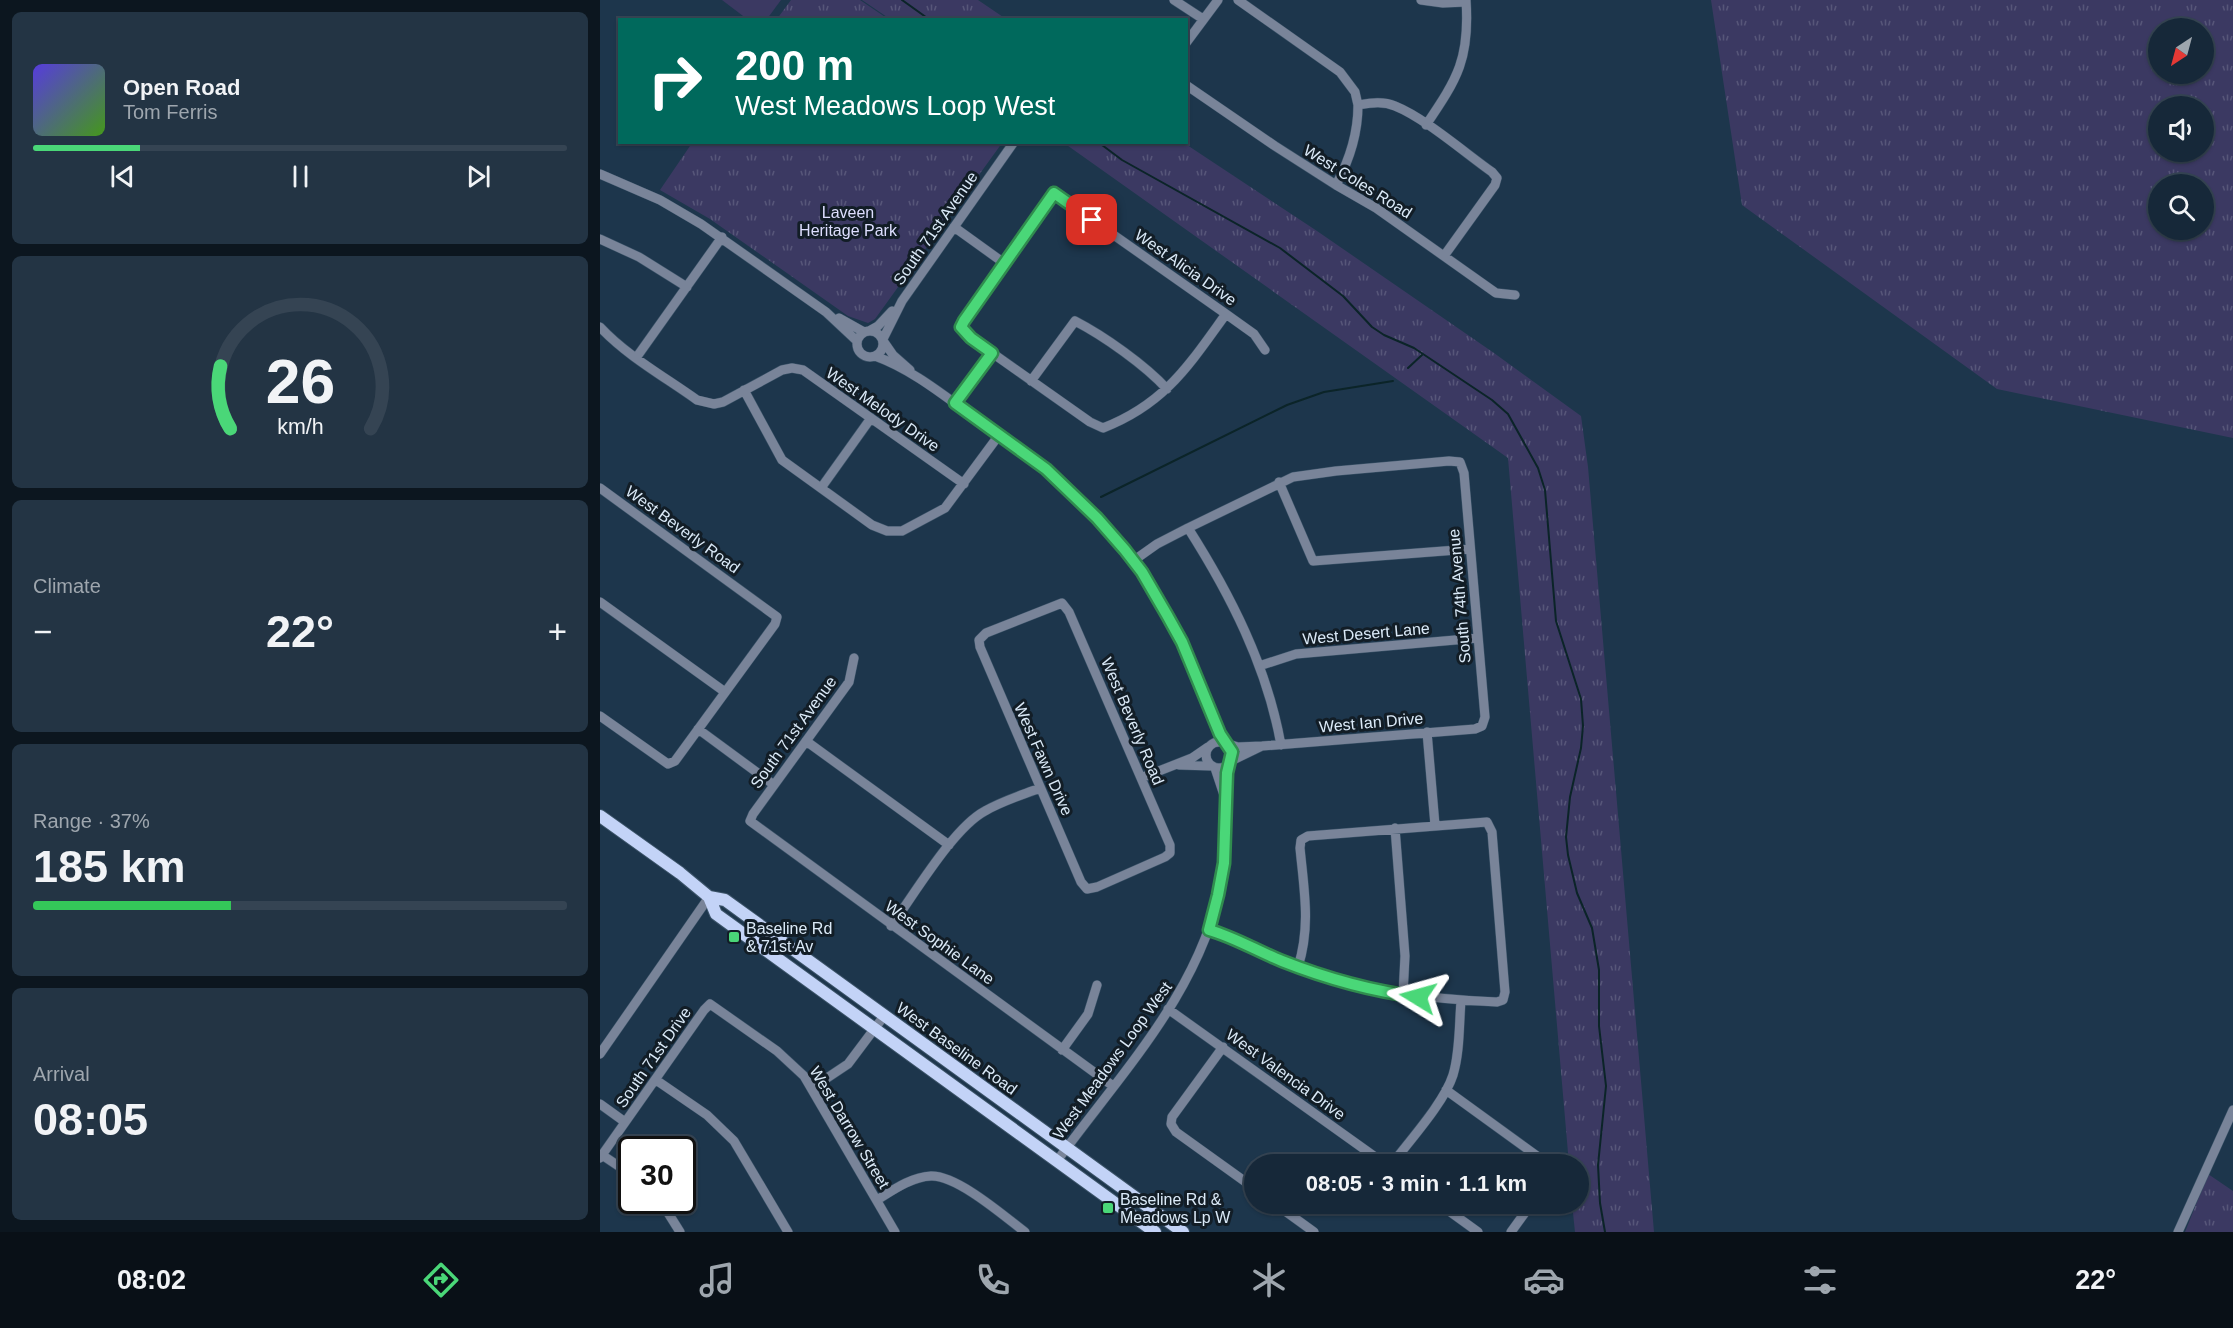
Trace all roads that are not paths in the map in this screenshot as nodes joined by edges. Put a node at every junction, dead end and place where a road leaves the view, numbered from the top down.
1 (1174, 0) edge
2 (1218, 0) edge
3 (1238, 0) edge
4 (1420, 0) edge
5 (1466, 1) edge
6 (1203, 19) junction
7 (1188, 40) edge
8 (1188, 86) edge
9 (1358, 105) junction
10 (1426, 125) junction
11 (1013, 144) edge
12 (600, 174) edge
13 (1336, 185) junction
14 (954, 227) junction
15 (722, 237) junction
16 (600, 239) edge
17 (1444, 256) junction
18 (1004, 263) junction
19 (687, 287) junction
20 (1515, 295) dead end
21 (902, 301) junction
22 (826, 312) junction
23 (1226, 314) junction
24 (600, 327) edge
25 (866, 331) junction
26 (857, 341) junction
27 (883, 341) junction
28 (1265, 350) dead end
29 (992, 353) junction
30 (875, 356) junction
31 (636, 358) junction
32 (913, 374) junction
33 (1031, 381) junction
34 (1167, 389) junction
35 (744, 390) junction
36 (955, 403) junction
37 (872, 418) junction
38 (999, 435) junction
39 (1278, 482) junction
40 (964, 484) junction
41 (600, 488) edge
42 (821, 489) junction
43 (1188, 528) junction
44 (1470, 549) junction
45 (1133, 561) junction
46 (600, 602) edge
47 (1062, 603) joint
48 (1478, 638) junction
49 (854, 658) dead end
50 (1259, 666) junction
51 (725, 692) junction
52 (1207, 705) junction
53 (600, 716) edge
54 (1482, 726) joint
55 (698, 729) junction
56 (1427, 732) junction
57 (806, 741) junction
58 (1226, 743) junction
59 (1281, 745) junction
60 (1209, 746) junction
61 (1262, 746) junction
62 (1230, 763) junction
63 (1176, 765) junction
64 (1213, 767) junction
65 (1141, 778) junction
66 (774, 785) junction
67 (1041, 788) junction
68 (1226, 801) junction
69 (600, 816) edge
70 (750, 821) joint
71 (1435, 825) junction
72 (1395, 828) junction
73 (949, 845) junction
74 (1087, 889) joint
75 (709, 897) junction
76 (891, 926) junction
77 (1209, 930) junction
78 (1298, 967) junction
79 (1097, 985) dead end
80 (1403, 995) junction
81 (1461, 1001) junction
82 (710, 1004) joint
83 (1168, 1009) junction
84 (884, 1016) junction
85 (875, 1029) junction
86 (1223, 1047) junction
87 (1062, 1050) junction
88 (600, 1054) edge
89 (656, 1080) junction
90 (1113, 1086) junction
91 (812, 1088) junction
92 (1446, 1090) junction
93 (600, 1104) edge
94 (2233, 1110) edge
95 (625, 1122) junction
96 (1067, 1148) junction
97 (1371, 1154) edge
98 (1399, 1154) edge
99 (1534, 1154) edge
100 (601, 1157) edge
101 (1057, 1161) junction
102 (618, 1167) edge
103 (1244, 1181) edge
104 (877, 1200) junction
105 (669, 1214) edge
106 (1289, 1214) edge
107 (1453, 1214) edge
108 (1524, 1214) edge
109 (680, 1232) edge
110 (788, 1232) edge
111 (895, 1232) edge
112 (1025, 1232) edge
113 (1155, 1232) edge
114 (1183, 1232) edge
115 (1314, 1232) edge
116 (1478, 1232) edge
117 (1511, 1232) edge
118 (2178, 1232) edge

1 - 6 street
2 - 6 street
3 - 9 street
4 - 5 street
5 - 10 street
6 - 7 street
8 - 13 street, West Coles Road
9 - 10 street
9 - 13 street
10 - 17 street
11 - 14 street, South 71st Avenue
12 - 15 street
13 - 17 street, West Coles Road
14 - 18 street
14 - 21 street, South 71st Avenue
15 - 19 street
15 - 22 street
16 - 19 street
17 - 20 street, West Coles Road
18 - 23 street, West Alicia Drive
18 - 29 street
19 - 31 street
21 - 25 street, South 71st Avenue
21 - 27 street, South 71st Avenue
22 - 25 street
22 - 26 street
23 - 28 street, West Alicia Drive
23 - 34 street
24 - 31 street
25 - 26 street
25 - 27 street
26 - 30 street
27 - 30 street
27 - 32 street
29 - 33 street
29 - 36 street
30 - 32 street
31 - 35 street
32 - 36 street
33 - 34 street
33 - 34 street
35 - 37 street, West Melody Drive
35 - 42 street
36 - 38 street
37 - 40 street, West Melody Drive
37 - 42 street
38 - 40 street
38 - 45 street
39 - 43 street
39 - 44 street
39 - 44 street, South 74th Avenue
40 - 42 street
41 - 51 street, West Beverly Road
43 - 45 street
43 - 50 street
44 - 48 street, South 74th Avenue
45 - 52 street
46 - 51 street
47 - 65 street, West Beverly Road
47 - 67 street, West Fawn Drive
48 - 50 street, West Desert Lane
48 - 54 street, South 74th Avenue
49 - 57 street, South 71st Avenue
50 - 59 street
51 - 55 street
52 - 58 street
52 - 60 street
53 - 55 street
54 - 56 street, West Ian Drive
55 - 66 street
56 - 59 street, West Ian Drive
56 - 71 street
57 - 66 street, South 71st Avenue
57 - 73 street
58 - 60 street
58 - 61 street, West Ian Drive
58 - 62 street
59 - 61 street, West Ian Drive
60 - 63 street
60 - 64 street
61 - 62 street, West Ian Drive
62 - 64 street
62 - 68 street, West Meadows Loop West
63 - 64 street
63 - 65 street
64 - 68 street, West Meadows Loop West
65 - 74 street, West Beverly Road
66 - 70 street, South 71st Avenue
67 - 73 street
67 - 74 street, West Fawn Drive
68 - 77 street, West Meadows Loop West
69 - 75 main road, West Baseline Road
70 - 76 street, West Sophie Lane
71 - 72 street
71 - 81 street
72 - 78 street
72 - 80 street
73 - 76 street
75 - 84 main road, West Baseline Road
75 - 85 main road, West Baseline Road
75 - 88 street
76 - 87 street, West Sophie Lane
77 - 78 street
77 - 83 street, West Meadows Loop West
78 - 80 street
79 - 87 street
80 - 81 street
81 - 92 street
82 - 89 street, South 71st Drive
82 - 91 street, West Darrow Street
83 - 86 street, West Valencia Drive
83 - 90 street, West Meadows Loop West
84 - 85 street
84 - 96 main road, West Baseline Road
85 - 91 street
85 - 101 main road, West Baseline Road
86 - 97 street, West Valencia Drive
86 - 103 street
87 - 90 street, West Sophie Lane
89 - 95 street, South 71st Drive
89 - 110 street
90 - 96 street, West Meadows Loop West
91 - 104 street, West Darrow Street
92 - 98 street
92 - 99 street
93 - 95 street
94 - 118 street
95 - 100 street, South 71st Drive
96 - 101 street, West Meadows Loop West
96 - 114 main road, West Baseline Road
100 - 102 street
101 - 113 main road, West Baseline Road
104 - 111 street, West Darrow Street
104 - 112 street
105 - 109 street
106 - 115 street
107 - 116 street
108 - 117 street

